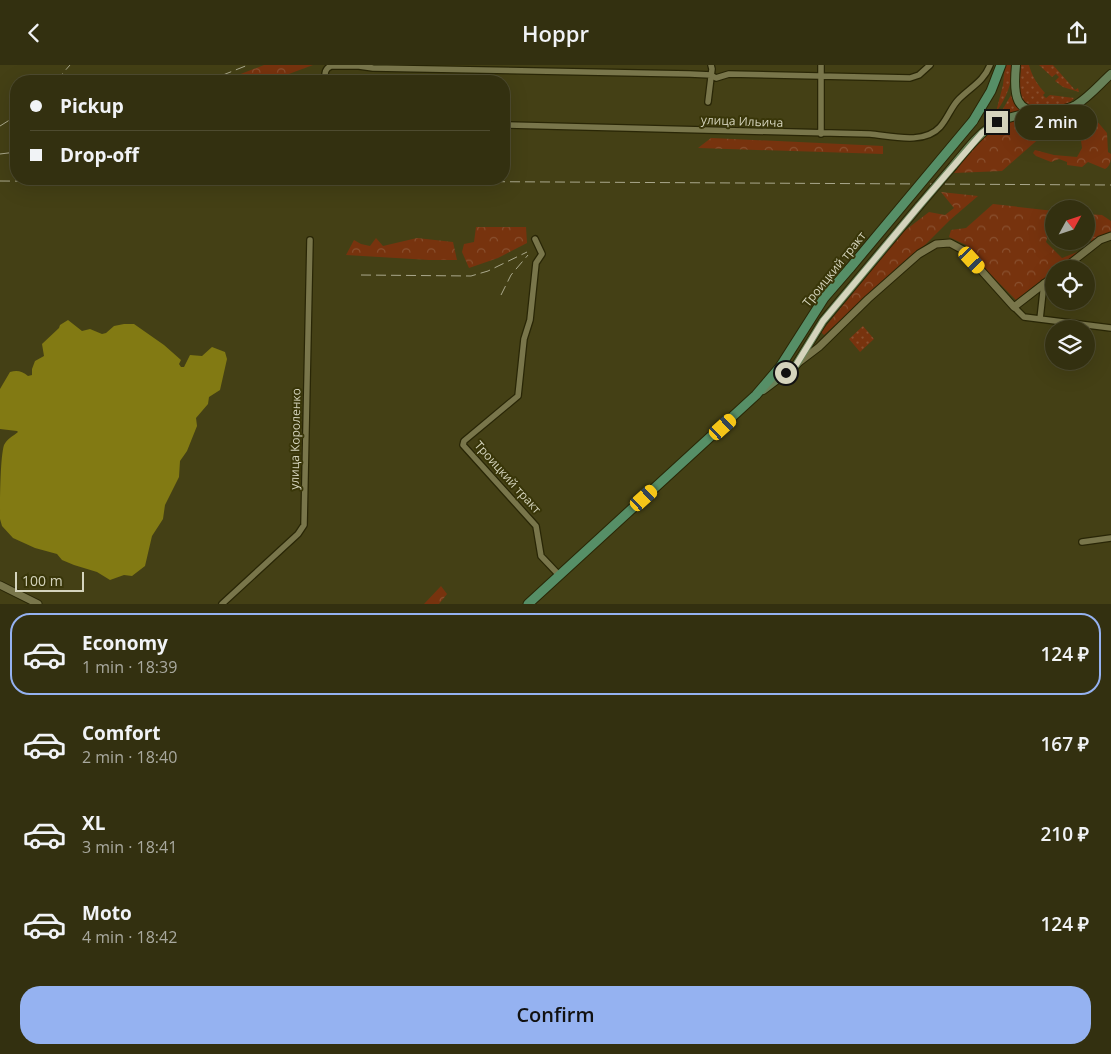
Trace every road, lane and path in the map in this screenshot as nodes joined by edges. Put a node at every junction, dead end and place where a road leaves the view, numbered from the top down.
1 (359, 65) edge
2 (711, 65) edge
3 (821, 65) edge
4 (930, 65) edge
5 (990, 65) edge
6 (1001, 65) edge
7 (1016, 65) edge
8 (1111, 74) edge
9 (326, 75) edge
10 (711, 75) junction
11 (821, 76) junction
12 (708, 102) dead end
13 (1038, 113) junction
14 (510, 125) edge
15 (820, 134) junction
16 (1111, 236) edge
17 (535, 239) dead end
18 (310, 240) dead end
19 (1074, 260) edge
20 (1044, 283) joint
21 (1014, 307) junction
22 (1040, 319) junction
23 (1111, 328) edge
24 (811, 340) junction
25 (819, 347) junction
26 (796, 365) junction
27 (756, 395) junction
28 (1111, 538) edge
29 (1082, 542) dead end
30 (559, 575) junction
31 (0, 585) edge
32 (38, 604) edge
33 (222, 604) edge
34 (528, 604) edge

1 - 9 street
1 - 10 street
2 - 10 street
3 - 11 street
4 - 11 street
5 - 15 street, улица Ильича
6 - 27 main road, Троицкий тракт, bridge
7 - 13 main road
8 - 13 main road
10 - 11 street
10 - 12 street
11 - 15 street
13 - 24 main road, bridge
14 - 15 street, улица Ильича
16 - 19 street
17 - 30 street, Троицкий тракт
18 - 33 street, улица Короленко
20 - 21 street
20 - 22 street
21 - 22 street
21 - 25 street
22 - 23 street
24 - 25 street
24 - 26 main road
25 - 26 street
26 - 27 main road
27 - 30 main road, Троицкий тракт
28 - 29 street
30 - 34 main road, Троицкий тракт
31 - 32 street

